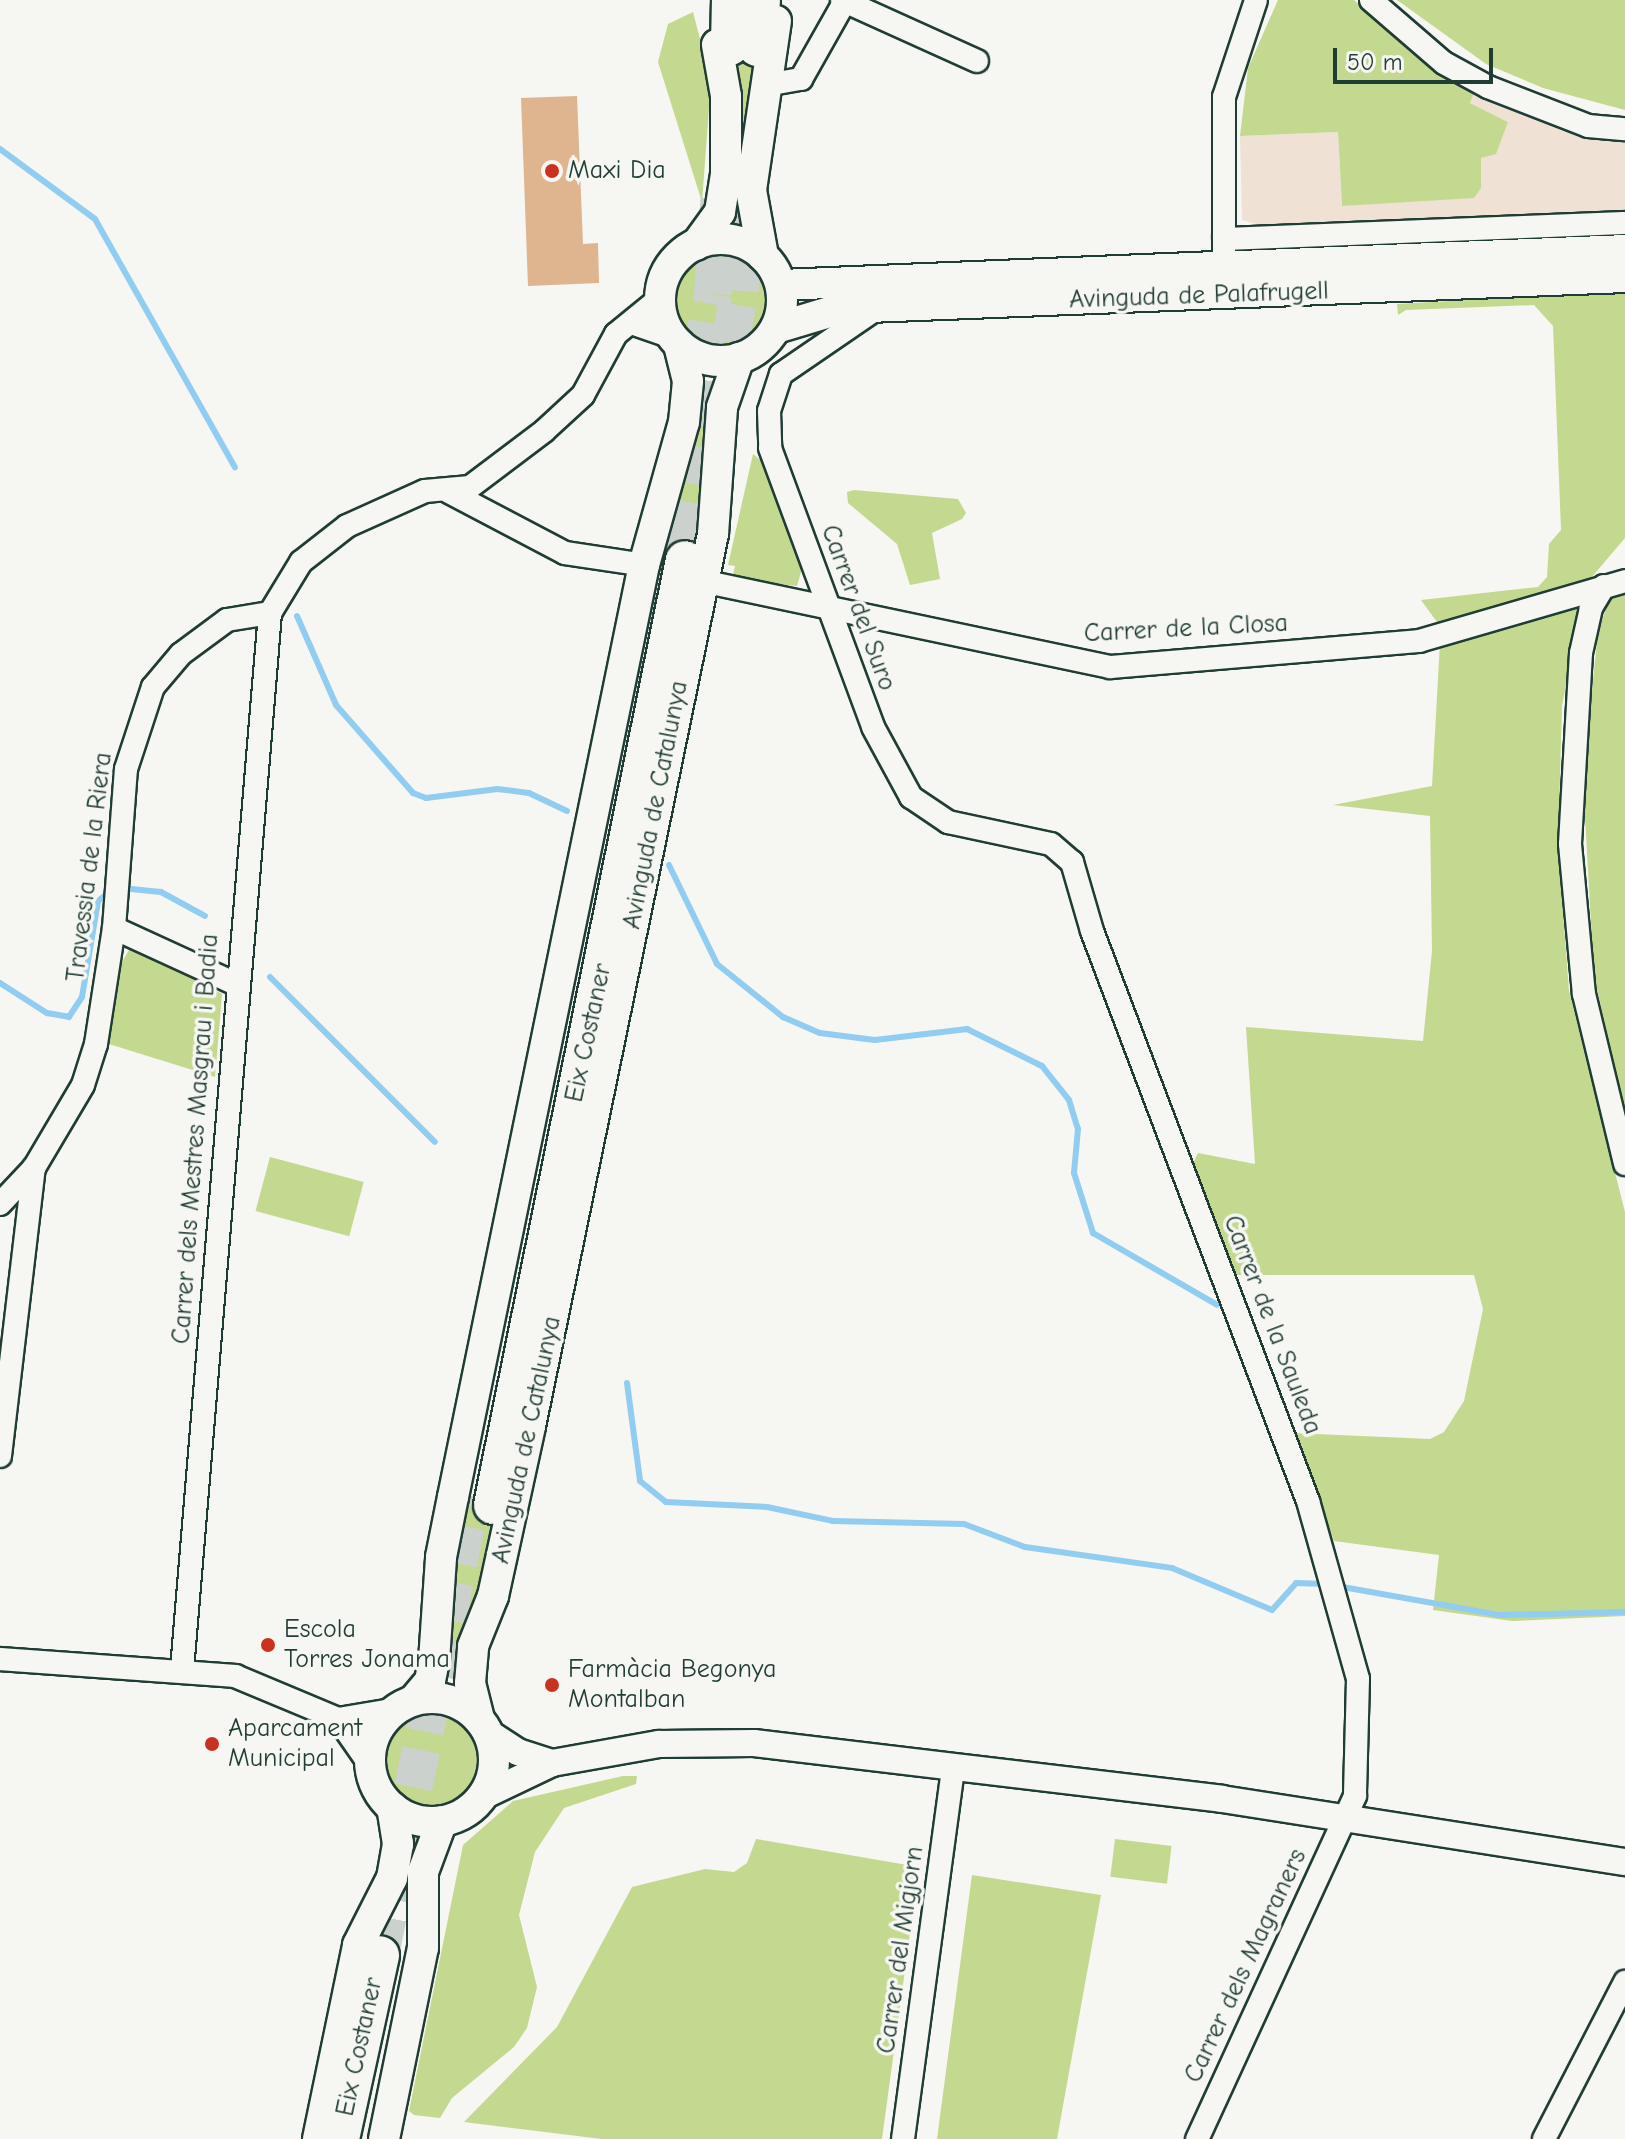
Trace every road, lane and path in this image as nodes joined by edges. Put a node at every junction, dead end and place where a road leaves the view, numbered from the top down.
1 (708, 0) edge
2 (731, 0) edge
3 (761, 0) edge
4 (778, 0) edge
5 (1256, 0) edge
6 (1371, 0) edge
7 (844, 1) edge
8 (734, 46) junction
9 (977, 61) dead end
10 (766, 85) junction
11 (1625, 129) edge
12 (1625, 223) edge
13 (696, 245) junction
14 (1625, 250) edge
15 (1224, 253) junction
16 (763, 256) junction
17 (1625, 277) edge
18 (781, 285) junction
19 (660, 298) junction
20 (879, 307) junction
21 (634, 324) junction
22 (776, 328) junction
23 (676, 341) junction
24 (739, 358) junction
25 (445, 490) junction
26 (673, 568) junction
27 (1614, 584) edge
28 (824, 602) junction
29 (270, 613) junction
30 (1072, 862) joint
31 (114, 928) junction
32 (236, 984) junction
33 (1625, 1164) edge
34 (34, 1168) junction
35 (0, 1204) edge
36 (28, 1225) junction
37 (0, 1456) edge
38 (482, 1501) tunnel mouth
39 (0, 1659) edge
40 (182, 1670) junction
41 (405, 1704) junction
42 (338, 1719) junction
43 (483, 1725) junction
44 (552, 1763) junction
45 (370, 1765) junction
46 (953, 1768) junction
47 (483, 1796) junction
48 (392, 1807) junction
49 (1344, 1816) junction
50 (442, 1821) junction
51 (1621, 1860) edge
52 (1625, 1982) edge
53 (318, 2139) edge
54 (340, 2139) edge
55 (362, 2139) edge
56 (384, 2139) edge
57 (903, 2139) edge
58 (1197, 2139) edge
59 (1544, 2139) edge

1 - 8 highway
2 - 8 highway
3 - 8 highway
4 - 10 main road
5 - 15 street
6 - 11 street
7 - 9 street
7 - 10 street
8 - 13 main road
10 - 16 main road
12 - 15 street, Avinguda de Palafrugell
13 - 16 main road
13 - 19 main road
14 - 15 main road, Avinguda de Palafrugell
15 - 18 main road, Avinguda de Palafrugell
16 - 18 main road
17 - 20 main road, Avinguda de Palafrugell
18 - 22 main road
19 - 21 street
19 - 23 main road
20 - 22 main road, Avinguda de Palafrugell
20 - 28 street, Carrer del Suro
21 - 23 street
21 - 25 street
22 - 24 main road
23 - 24 main road
23 - 26 main road, Avinguda de Catalunya
24 - 26 main road, Avinguda de Catalunya
25 - 26 street, Carrer de la Closa
25 - 29 street
26 - 28 street, Carrer de la Closa
26 - 38 highway, Eix Costaner
26 - 41 main road, Avinguda de Catalunya
26 - 43 main road, Avinguda de Catalunya
27 - 28 street, Carrer de la Closa
27 - 33 street
28 - 30 street, Carrer del Suro
29 - 31 street, Travessia de la Riera
29 - 32 street, Carrer dels Mestres Masgrau i Badia
30 - 49 street, Carrer de la Sauleda
31 - 32 street
31 - 34 street, Travessia de la Riera
32 - 40 street, Carrer dels Mestres Masgrau i Badia
34 - 35 street, Travessia de la Riera
34 - 36 street
35 - 36 street, Travessia de la Riera
36 - 37 street
39 - 40 street
40 - 42 street
41 - 42 street
41 - 43 main road
41 - 45 main road
42 - 45 street
43 - 44 street
43 - 47 main road
44 - 46 street
44 - 47 street
45 - 48 main road
46 - 49 street
46 - 57 street, Carrer del Migjorn
47 - 50 main road
48 - 50 main road
48 - 53 main road
49 - 51 street
49 - 58 street, Carrer dels Magraners
50 - 56 main road
52 - 59 street
54 - 55 highway, Eix Costaner

